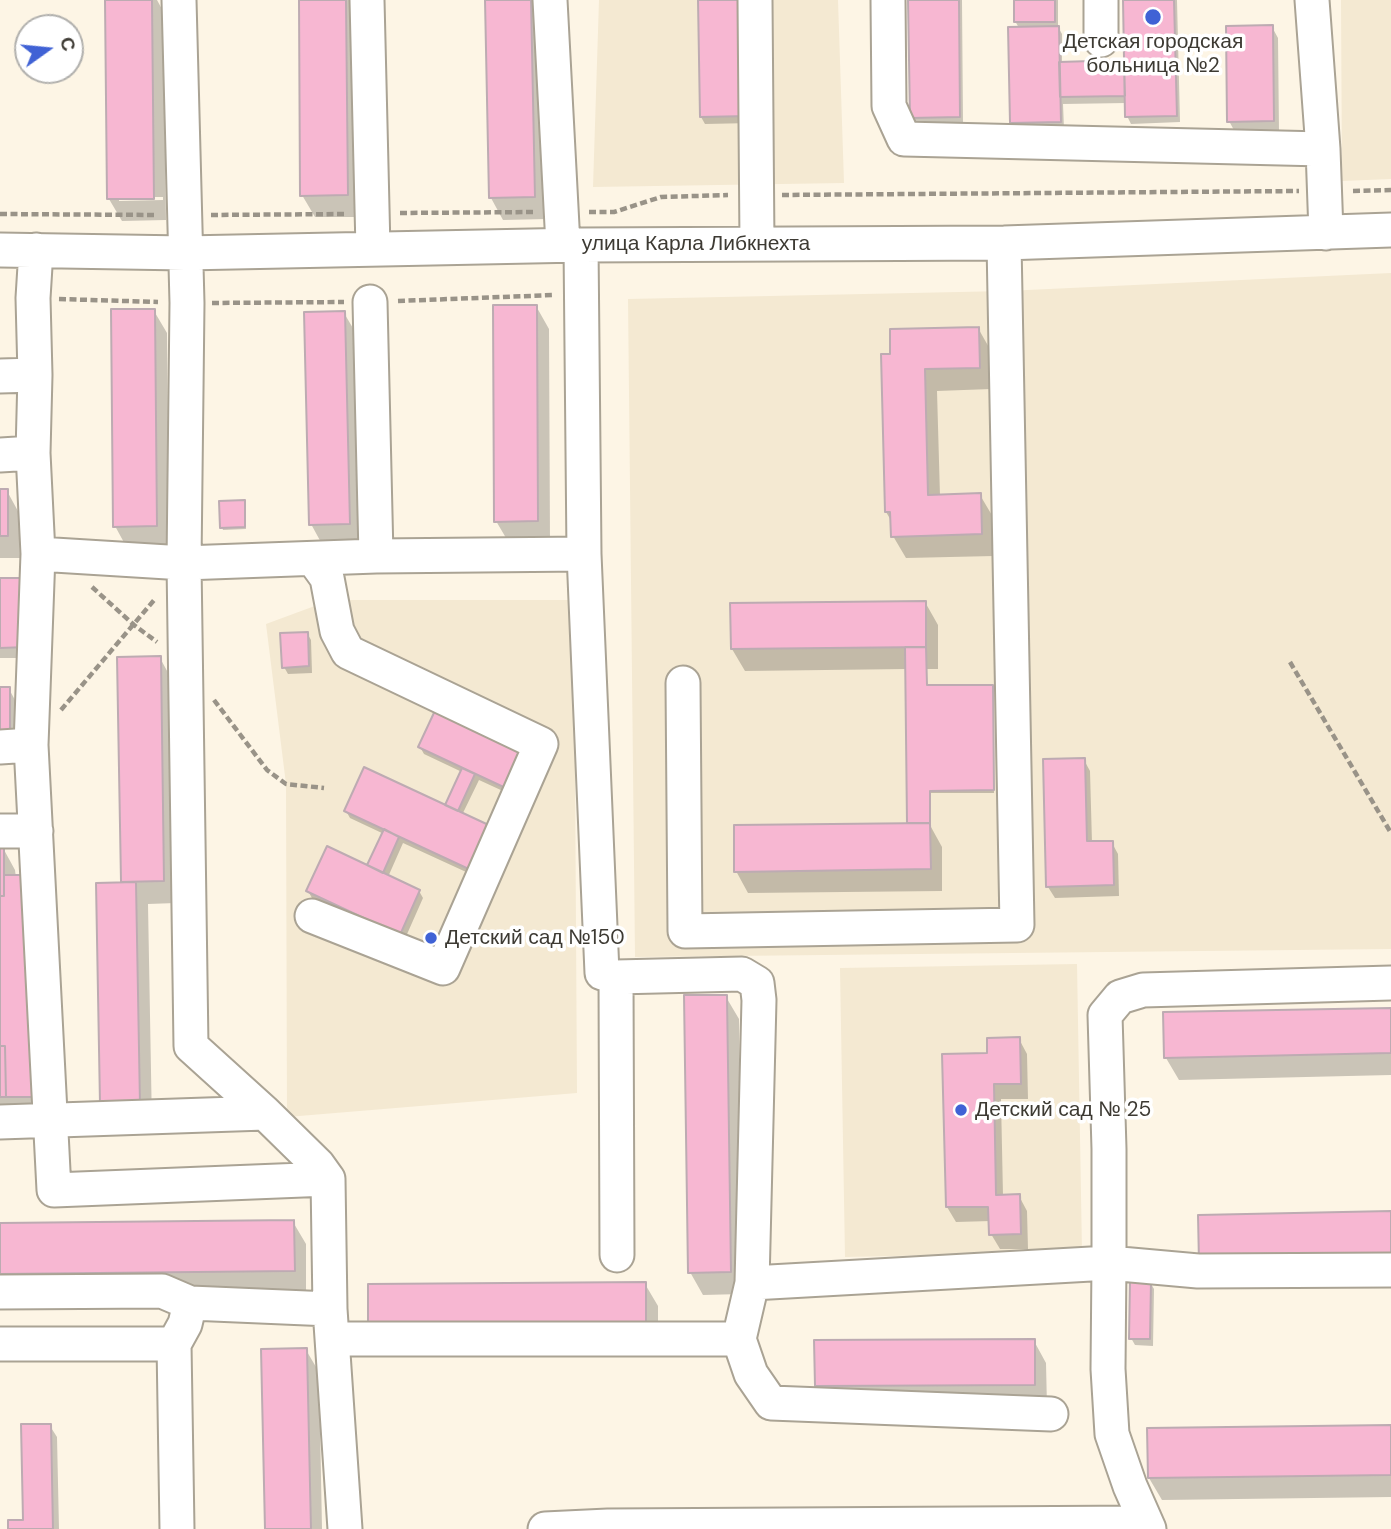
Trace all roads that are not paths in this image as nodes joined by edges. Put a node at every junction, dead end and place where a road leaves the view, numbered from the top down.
1 (180, 0) edge
2 (367, 0) edge
3 (550, 0) edge
4 (755, 0) edge
5 (888, 0) edge
6 (1101, 0) edge
7 (1312, 0) edge
8 (1101, 40) dead end
9 (1323, 149) junction
10 (1391, 230) edge
11 (1326, 233) junction
12 (1004, 243) junction
13 (757, 244) junction
14 (572, 245) junction
15 (373, 249) junction
16 (0, 250) edge
17 (36, 250) junction
18 (185, 253) junction
19 (370, 302) road end
20 (35, 375) junction
21 (0, 376) edge
22 (33, 453) junction
23 (0, 455) edge
24 (38, 554) junction
25 (584, 554) junction
26 (376, 556) junction
27 (314, 559) junction
28 (184, 563) junction
29 (683, 683) dead end
30 (16, 746) edge
31 (0, 831) edge
32 (36, 831) junction
33 (312, 916) dead end
34 (616, 978) junction
35 (1391, 982) edge
36 (265, 1113) junction
37 (49, 1120) junction
38 (0, 1122) edge
39 (328, 1179) junction
40 (617, 1255) dead end
41 (1109, 1263) junction
42 (1391, 1270) edge
43 (752, 1283) junction
44 (0, 1292) edge
45 (190, 1303) junction
46 (332, 1324) junction
47 (739, 1339) junction
48 (0, 1344) edge
49 (174, 1344) junction
50 (1051, 1414) dead end
51 (1147, 1526) edge
52 (608, 1528) edge
53 (177, 1529) edge
54 (345, 1529) edge
55 (545, 1529) edge

1 - 18 street
2 - 15 street
3 - 14 street
4 - 13 street
5 - 9 street
6 - 8 street
7 - 9 street
9 - 11 street
10 - 11 street, улица Карла Либкнехта
11 - 12 street, улица Карла Либкнехта
12 - 13 street, улица Карла Либкнехта
12 - 29 street
13 - 14 street, улица Карла Либкнехта
14 - 15 street, улица Карла Либкнехта
14 - 25 street
15 - 18 street, улица Карла Либкнехта
16 - 17 street, улица Карла Либкнехта
17 - 18 street, улица Карла Либкнехта
17 - 20 street
18 - 28 street
19 - 26 street
20 - 21 street
20 - 22 street
22 - 23 street
22 - 24 street
24 - 28 street
24 - 30 street
25 - 26 street
25 - 34 street
26 - 27 street
27 - 28 street
27 - 33 street
28 - 36 street
30 - 32 street
31 - 32 street
32 - 37 street
34 - 40 street
34 - 43 street
35 - 41 street
36 - 37 street
36 - 39 street
37 - 38 street
37 - 39 street
39 - 46 street
41 - 42 street
41 - 43 street
41 - 51 street
43 - 47 street
44 - 45 street
45 - 46 street
45 - 49 street
46 - 47 street
46 - 54 street
47 - 50 street
48 - 49 street
49 - 53 street
51 - 52 street
52 - 55 street

